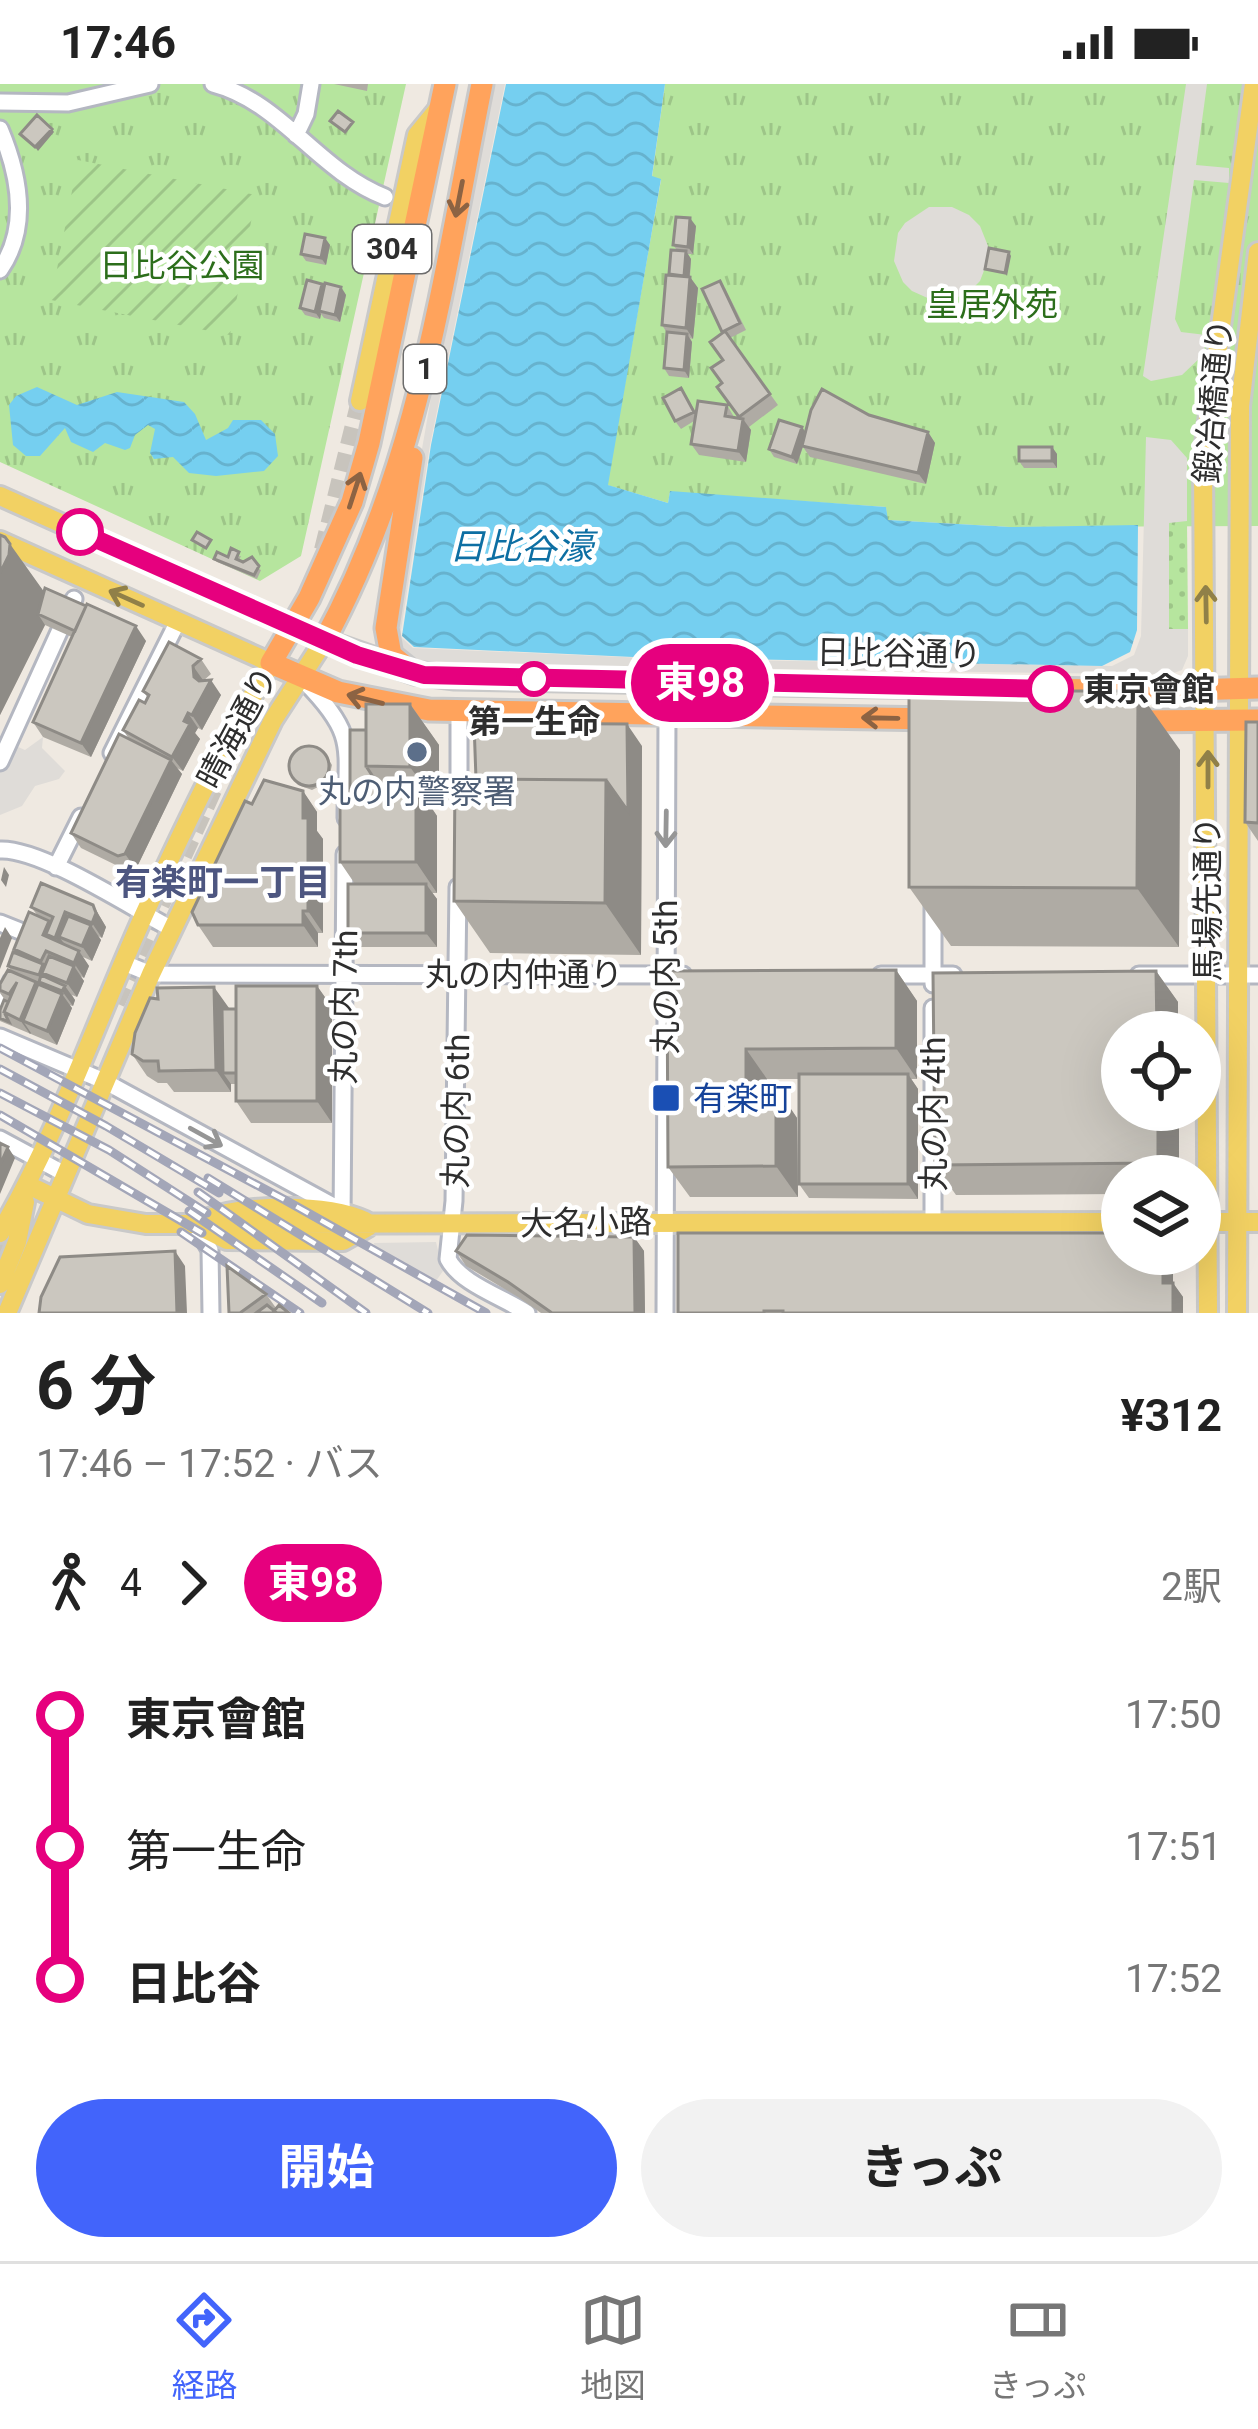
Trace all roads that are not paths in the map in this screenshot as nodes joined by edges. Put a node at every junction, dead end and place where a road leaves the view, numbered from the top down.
1 (150, 84) edge
2 (213, 84) edge
3 (311, 84) edge
4 (482, 84) edge
5 (1254, 84) edge
6 (443, 95) edge
7 (0, 102) edge
8 (0, 129) edge
9 (296, 135) junction
10 (385, 197) dead end
11 (1258, 252) edge
12 (0, 270) edge
13 (360, 401) tunnel mouth
14 (418, 409) junction
15 (0, 496) edge
16 (0, 541) edge
17 (74, 599) edge
18 (51, 612) edge
19 (72, 621) edge
20 (178, 621) junction
21 (293, 627) junction
22 (324, 641) junction
23 (271, 663) junction
24 (415, 673) junction
25 (300, 676) junction
26 (1248, 688) edge
27 (1208, 689) junction
28 (459, 712) junction
29 (667, 712) junction
30 (957, 719) edge
31 (1248, 720) edge
32 (1100, 721) edge
33 (1207, 721) junction
34 (0, 762) edge
35 (107, 764) edge
36 (86, 807) edge
37 (459, 825) edge
38 (0, 850) edge
39 (57, 868) junction
40 (458, 869) edge
41 (933, 880) edge
42 (49, 886) edge
43 (144, 914) junction
44 (0, 923) edge
45 (172, 929) junction
46 (22, 954) edge
47 (124, 963) junction
48 (15, 973) edge
49 (151, 974) junction
50 (344, 975) junction
51 (458, 975) junction
52 (664, 975) junction
53 (712, 975) edge
54 (871, 975) edge
55 (933, 975) junction
56 (972, 975) edge
57 (1130, 975) edge
58 (1208, 975) junction
59 (1248, 975) edge
60 (0, 1010) edge
61 (0, 1037) edge
62 (77, 1071) junction
63 (104, 1081) junction
64 (0, 1139) edge
65 (1205, 1155) edge
66 (40, 1159) junction
67 (65, 1174) junction
68 (28, 1185) junction
69 (54, 1198) junction
70 (342, 1217) junction
71 (665, 1220) junction
72 (934, 1221) junction
73 (1101, 1222) edge
74 (1221, 1222) edge
75 (1237, 1222) junction
76 (1258, 1222) edge
77 (454, 1223) junction
78 (194, 1224) junction
79 (372, 1224) junction
80 (0, 1233) tunnel mouth
81 (1206, 1275) edge
82 (0, 1284) edge
83 (7, 1313) edge
84 (211, 1313) edge
85 (527, 1313) edge
86 (665, 1313) edge
87 (1208, 1313) edge
88 (1237, 1313) edge

1 - 7 street
2 - 9 street
3 - 9 street
4 -> 14 highway, 晴海通り / 1
27 -> 5 main road, 鍛冶橋通り
6 - 13 main road, 304
21 -> 6 highway, 晴海通り / 1
8 - 12 street
9 - 10 street
11 - 26 main road, 鍛冶橋通り
14 - 22 highway, 晴海通り / 1
14 - 24 highway, 1
15 - 21 main road, 日比谷通り
20 -> 16 main road, 日比谷通り
17 - 34 street
18 - 19 street
20 - 23 main road, 日比谷通り
20 - 35 street
21 - 22 main road, 日比谷通り
21 - 23 highway, 晴海通り / 1
22 - 24 highway, 日比谷通り
22 - 25 main road, 晴海通り
23 - 25 highway, 日比谷通り
23 - 43 main road, 晴海通り
24 - 27 highway, 日比谷通り
28 -> 25 highway, 日比谷通り
25 - 45 main road, 晴海通り
25 - 50 street, 丸の内 7th
26 - 27 highway, 日比谷通り
26 - 31 main road, 馬場先通り
27 - 33 main road, 鍛冶橋通り
28 - 29 highway, 日比谷通り
28 - 37 street
30 -> 29 highway, 日比谷通り
29 -> 52 street, 丸の内 5th
31 - 33 highway
31 - 59 main road, 馬場先通り
32 - 33 highway
58 -> 33 main road, 馬場先通り
36 - 39 street
38 - 39 street
39 - 42 street
39 - 43 street
40 - 51 street, 丸の内 6th
41 - 55 street, 丸の内 4th
43 - 45 street
43 - 47 main road, 晴海通り
44 - 46 street
45 - 49 main road, 晴海通り
47 - 49 street
47 - 62 main road, 晴海通り
48 - 60 street
49 - 50 street, 丸の内仲通り
49 - 63 main road, 晴海通り
50 - 51 street, 丸の内仲通り
50 - 70 street, 丸の内 7th
51 - 52 street, 丸の内仲通り
51 - 77 street, 丸の内 6th
52 - 53 street, 丸の内仲通り
52 - 71 street, 丸の内 5th
54 - 55 street
55 - 56 street
55 - 72 street, 丸の内 4th
57 - 58 street
58 - 59 street
58 - 65 main road, 馬場先通り
59 - 75 main road, 馬場先通り
61 - 62 street
62 - 63 street
62 - 66 main road, 晴海通り
63 - 67 main road, 晴海通り
63 -> 70 street
64 - 66 street
66 - 67 street
66 - 68 main road, 晴海通り
67 - 69 main road, 晴海通り
68 - 69 main road, 大名小路
68 - 80 main road
68 - 82 main road
69 - 78 main road, 大名小路
69 - 83 main road, 晴海通り
70 - 78 main road, 大名小路
70 - 79 main road, 大名小路
71 - 72 main road, 大名小路
71 - 77 main road, 大名小路
71 - 86 street, 丸の内 5th
72 - 73 main road, 大名小路
74 - 75 main road
75 - 76 main road
75 - 88 main road
77 - 79 main road, 大名小路
77 - 85 street, 丸の内 6th
78 - 79 main road
78 - 84 street
81 - 87 main road

